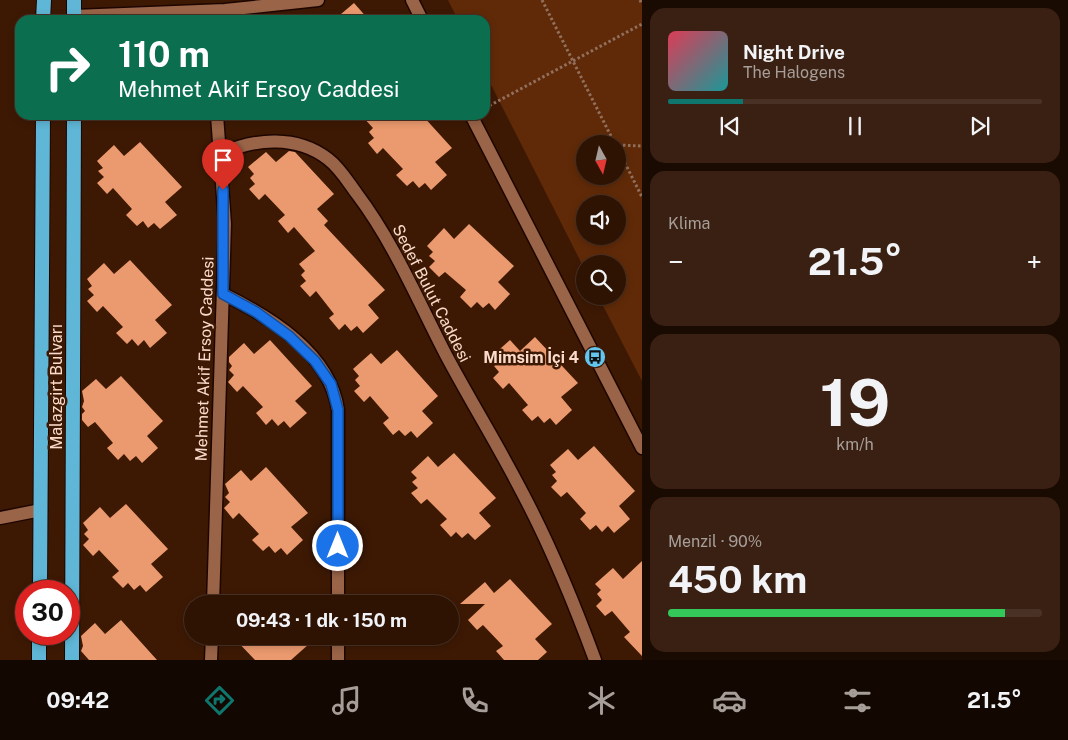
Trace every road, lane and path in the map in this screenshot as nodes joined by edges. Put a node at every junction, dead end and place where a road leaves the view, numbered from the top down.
1 (44, 0) edge
2 (74, 0) edge
3 (318, 0) edge
4 (412, 0) edge
5 (542, 0) edge
6 (640, 0) edge
7 (642, 4) edge
8 (44, 15) edge
9 (74, 15) edge
10 (201, 15) edge
11 (420, 15) edge
12 (642, 24) edge
13 (573, 61) junction
14 (490, 105) edge
15 (43, 120) edge
16 (74, 120) edge
17 (218, 120) edge
18 (474, 120) edge
19 (611, 135) edge
20 (626, 145) edge
21 (642, 146) edge
22 (221, 154) junction
23 (626, 165) edge
24 (642, 197) edge
25 (223, 294) junction
26 (642, 448) edge
27 (41, 510) junction
28 (0, 518) edge
29 (40, 580) edge
30 (213, 595) edge
31 (338, 595) edge
32 (39, 645) edge
33 (212, 645) edge
34 (338, 645) edge
35 (39, 660) edge
36 (72, 660) edge
37 (211, 660) edge
38 (338, 660) edge
39 (595, 660) edge

1 - 8 highway
2 - 9 highway
3 - 10 street
4 - 11 street
5 - 13 path
6 - 7 path
12 - 13 path
13 - 14 path
13 - 19 path
15 - 27 highway, Malazgirt Bulvarı
16 - 36 highway, Malazgirt Bulvarı
17 - 22 street, Mehmet Akif Ersoy Caddesi
18 - 26 street
20 - 21 path
22 - 25 street, Mehmet Akif Ersoy Caddesi
22 - 39 street, Sedef Bulut Caddesi
23 - 24 path
25 - 30 street, Mehmet Akif Ersoy Caddesi
25 - 31 street
27 - 28 street
27 - 29 highway, Malazgirt Bulvarı
32 - 35 highway
33 - 37 street
34 - 38 street

